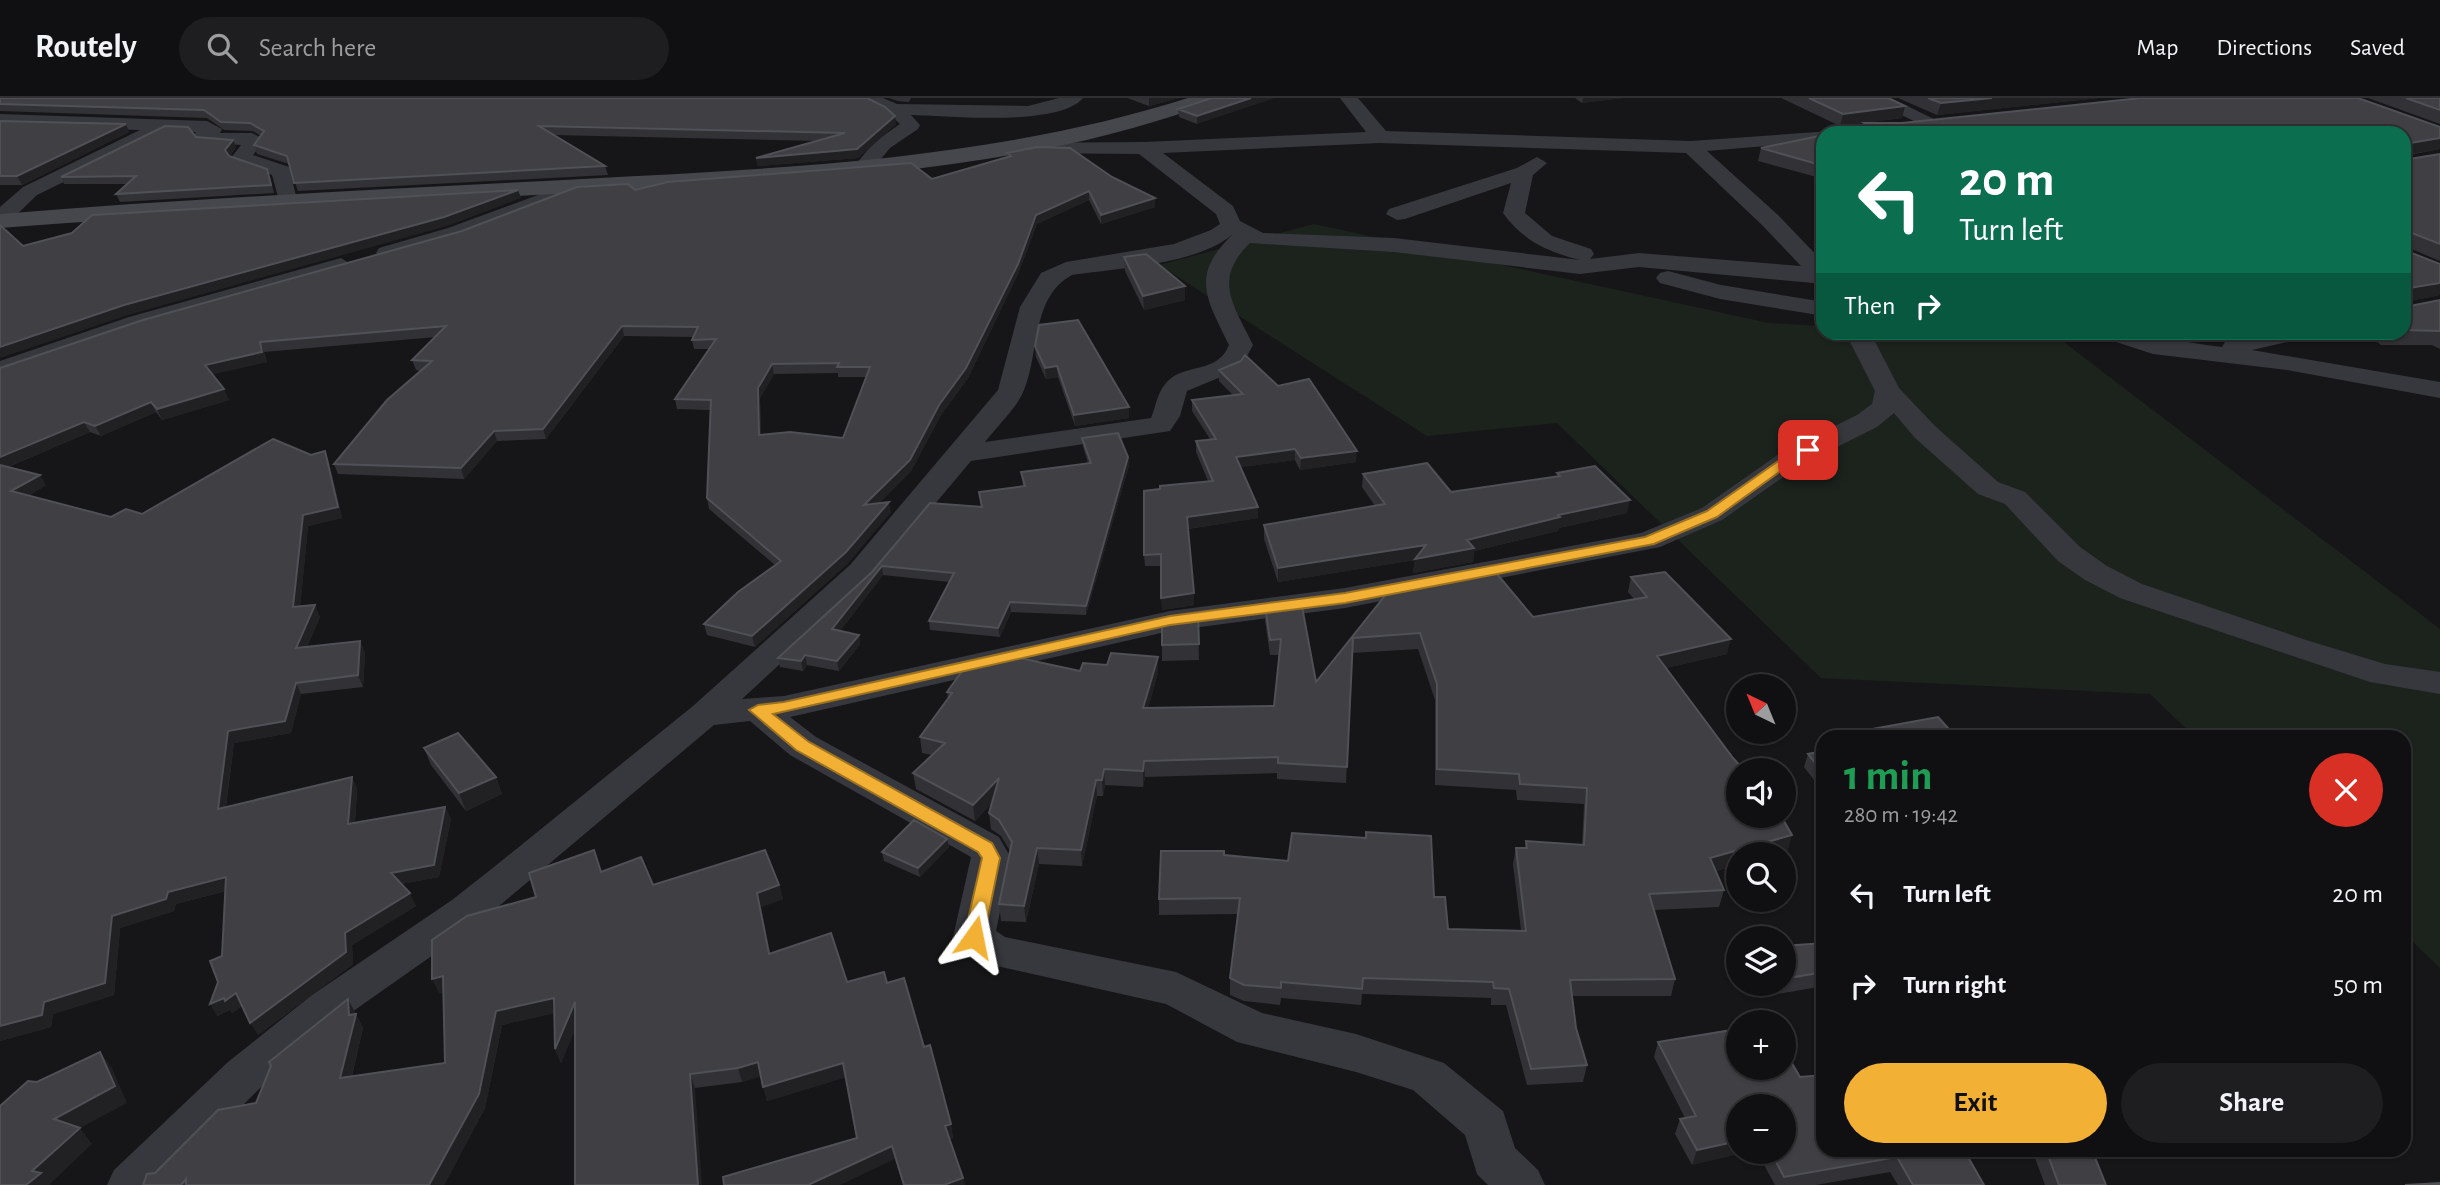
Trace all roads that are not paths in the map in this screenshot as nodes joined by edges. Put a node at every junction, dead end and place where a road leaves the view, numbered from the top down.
1 (867, 98) edge
2 (1074, 98) edge
3 (1209, 98) edge
4 (1349, 98) edge
5 (1876, 98) edge
6 (895, 109) junction
7 (0, 120) edge
8 (1956, 120) edge
9 (1933, 123) junction
10 (167, 125) junction
11 (1904, 126) edge
12 (1380, 136) junction
13 (1816, 136) edge
14 (1549, 143) junction
15 (1021, 147) junction
16 (1690, 147) junction
17 (1144, 148) junction
18 (866, 165) junction
19 (1524, 172) junction
20 (576, 187) junction
21 (287, 200) junction
22 (1396, 214) dead end
23 (0, 219) edge
24 (1238, 230) junction
25 (1615, 262) junction
26 (1816, 269) edge
27 (1816, 275) edge
28 (1816, 308) edge
29 (1861, 340) edge
30 (2135, 340) edge
31 (2265, 340) edge
32 (2208, 353) junction
33 (0, 369) edge
34 (2440, 390) edge
35 (1888, 391) junction
36 (962, 454) junction
37 (2440, 683) edge
38 (758, 710) junction
39 (705, 714) junction
40 (131, 1185) edge
41 (1521, 1185) edge

1 - 6 street
2 - 6 street
3 - 15 street
4 - 12 street
5 - 9 street
6 - 18 street
7 - 10 street
8 - 9 street
9 - 11 street
10 - 21 street
10 - 23 street
12 - 14 street
12 - 17 street
13 - 16 street
14 - 16 street
14 - 19 street
15 - 17 street
15 - 18 street
16 - 26 street
17 - 24 street
18 - 20 street
19 - 22 street
19 - 25 street
20 - 21 street
20 - 33 street
21 - 23 street
24 - 25 street
24 - 36 street
24 - 36 street
25 - 27 street
25 - 28 street
29 - 35 street
30 - 32 street
31 - 32 street
32 - 34 street
35 - 37 street
35 - 38 street
36 - 39 street
38 - 39 street
38 - 41 street
39 - 40 street

